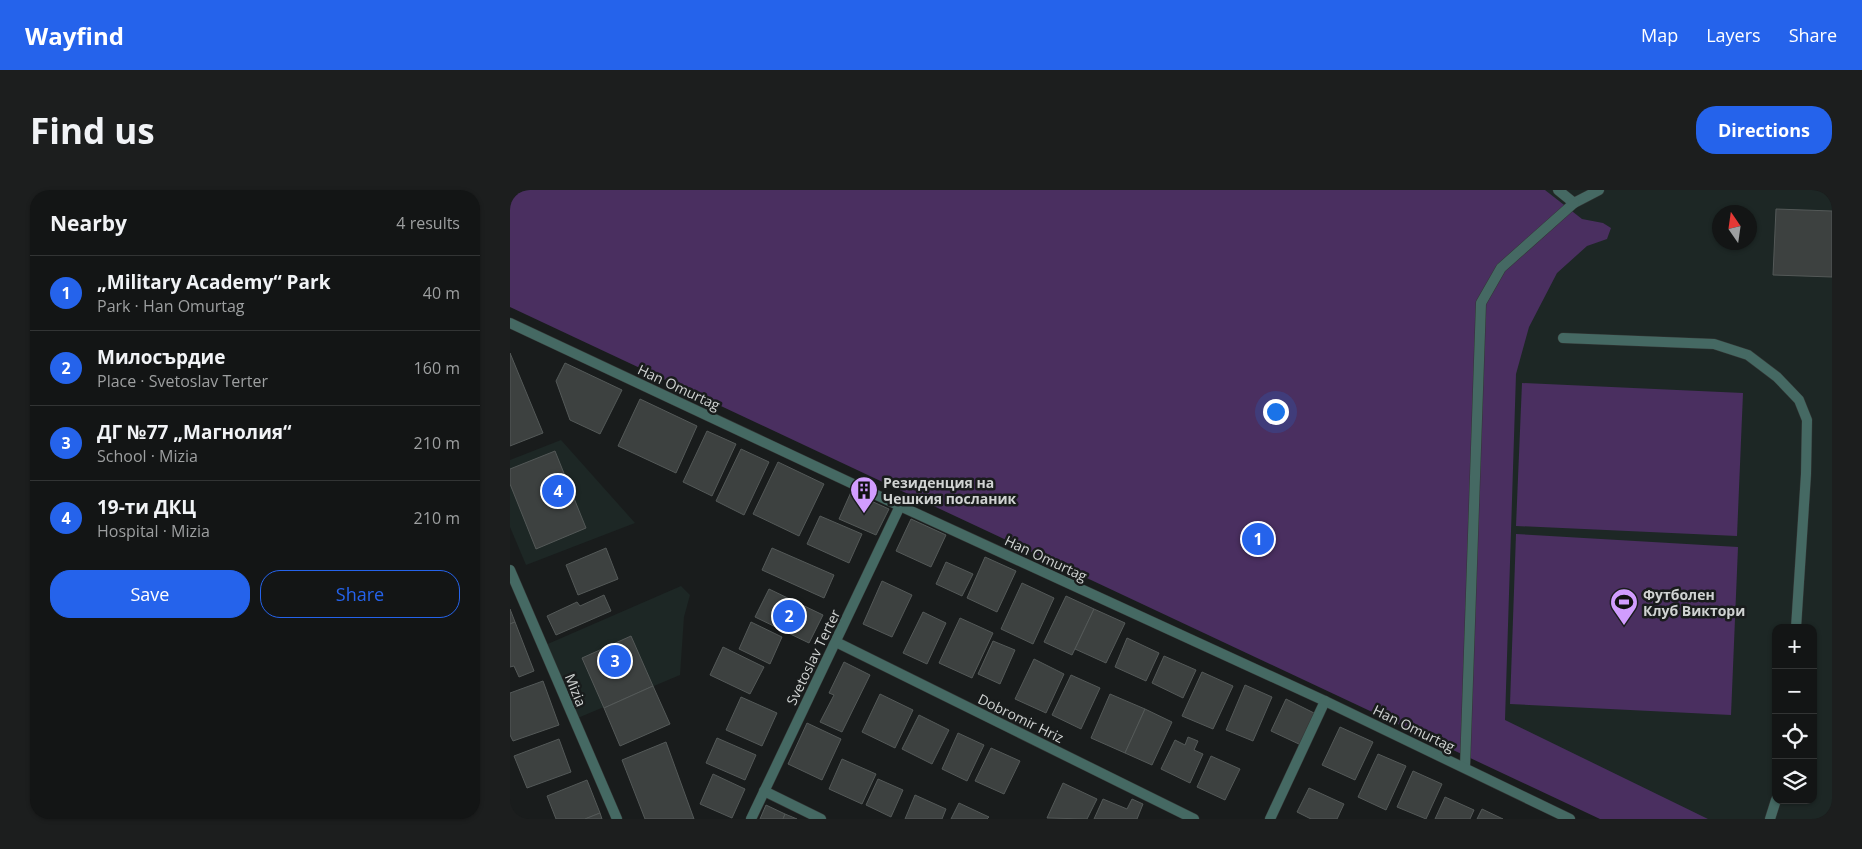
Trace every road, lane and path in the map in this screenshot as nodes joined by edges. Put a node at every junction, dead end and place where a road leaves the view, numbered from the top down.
1 (1558, 190) edge
2 (1599, 190) edge
3 (1574, 203) junction
4 (510, 323) edge
5 (1562, 338) dead end
6 (900, 506) junction
7 (510, 570) edge
8 (1796, 624) edge
9 (836, 642) junction
10 (1325, 701) junction
11 (1465, 767) junction
12 (764, 791) junction
13 (1775, 804) edge
14 (617, 819) edge
15 (751, 819) edge
16 (821, 819) edge
17 (1194, 819) edge
18 (1270, 819) edge
19 (1570, 819) edge
20 (1770, 819) edge

1 - 3 street
2 - 3 street
3 - 11 street
4 - 6 street, Han Omurtag
5 - 8 street
6 - 9 street, Svetoslav Terter
6 - 10 street, Han Omurtag
7 - 14 street, Mizia
9 - 12 street, Svetoslav Terter
9 - 17 street, Dobromir Hriz
10 - 11 street, Han Omurtag
10 - 18 street
11 - 19 street, Han Omurtag
12 - 15 street, Svetoslav Terter
12 - 16 street
13 - 20 street

